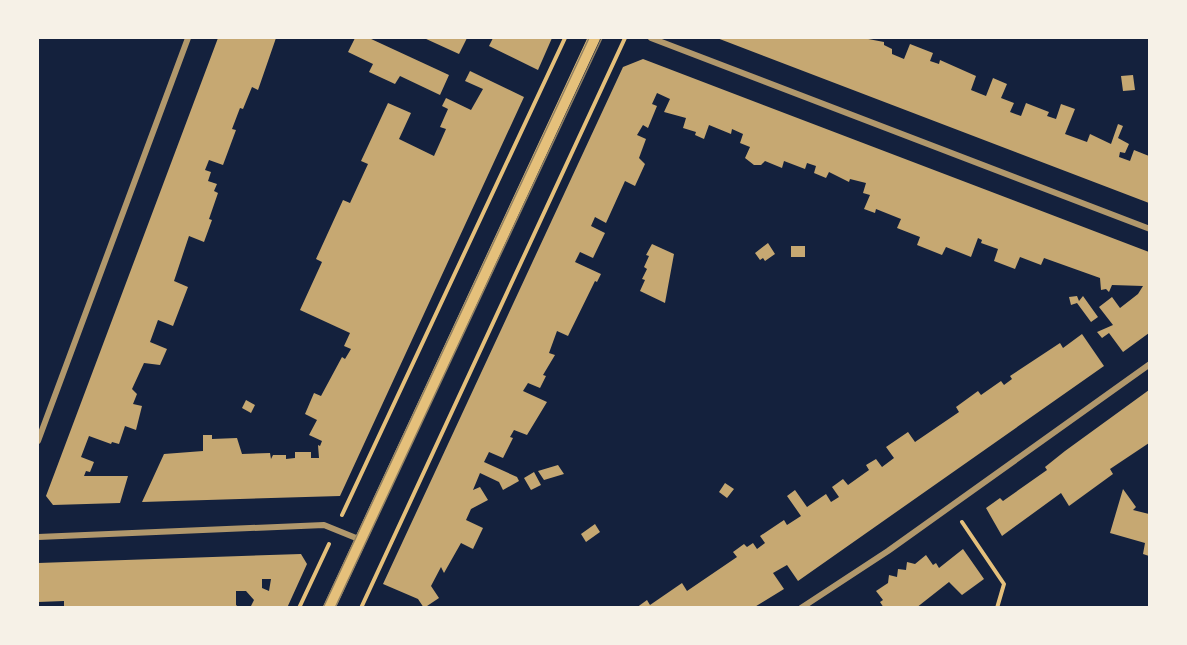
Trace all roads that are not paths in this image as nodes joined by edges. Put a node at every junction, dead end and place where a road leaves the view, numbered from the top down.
1 (188, 38) edge
2 (594, 38) edge
3 (651, 38) edge
4 (1149, 229) edge
5 (1149, 364) edge
6 (38, 441) edge
7 (38, 537) edge
8 (361, 540) junction
9 (329, 608) edge
10 (801, 608) edge

1 - 6 street
2 - 8 main road
3 - 4 street
5 - 10 street
7 - 8 street
8 - 9 main road

